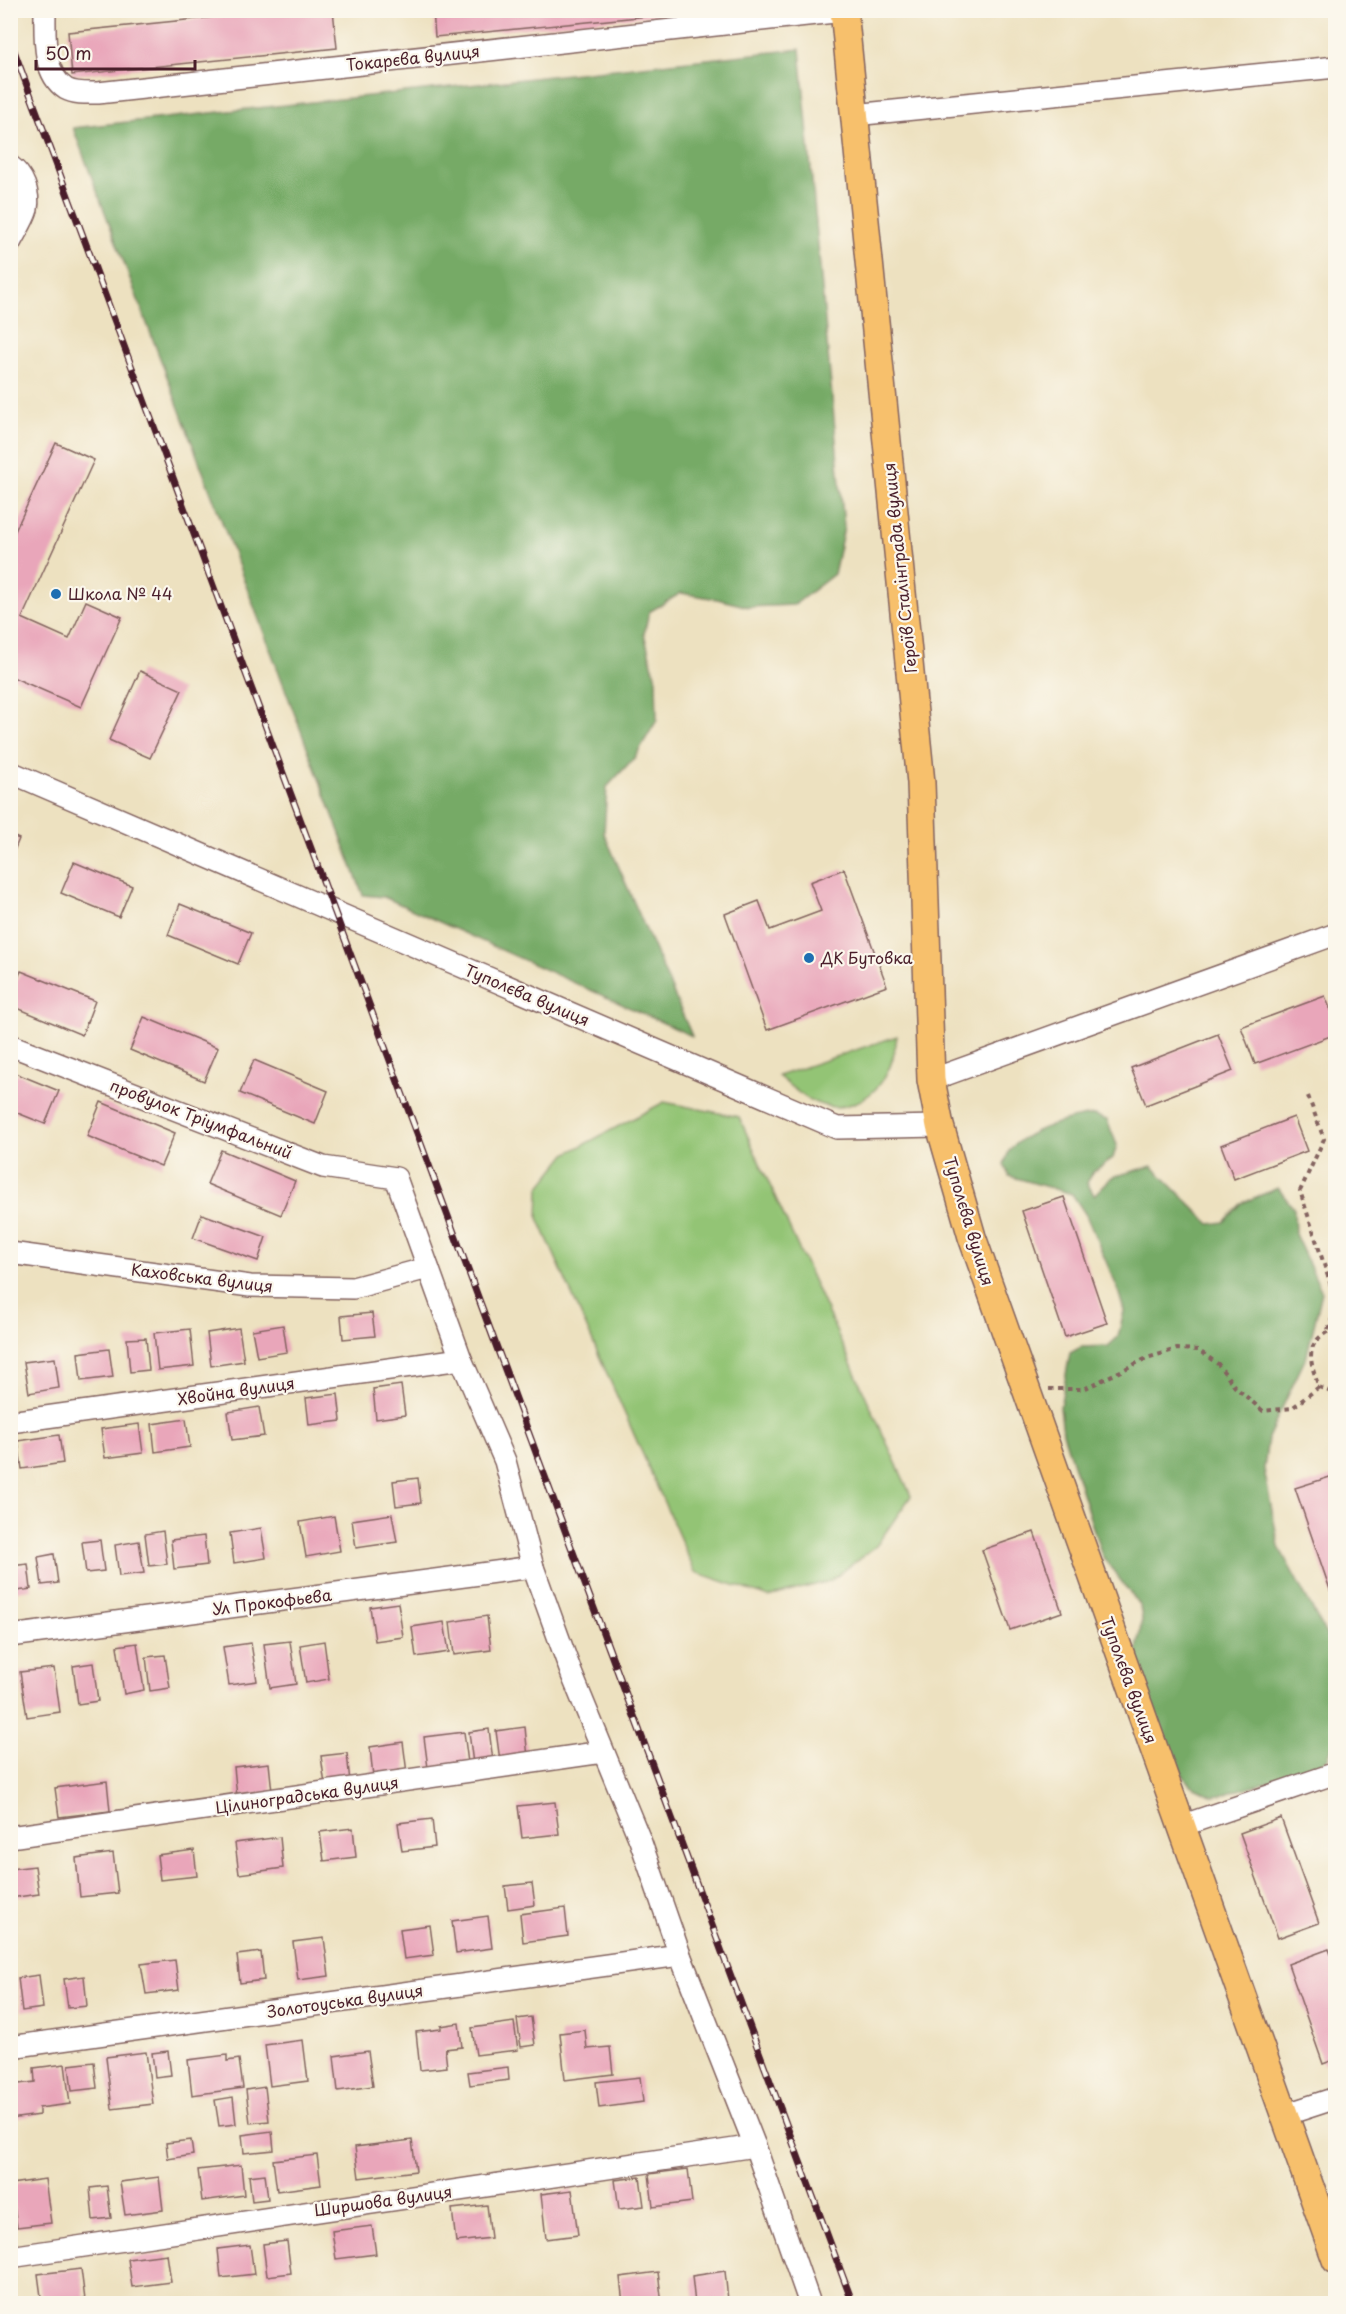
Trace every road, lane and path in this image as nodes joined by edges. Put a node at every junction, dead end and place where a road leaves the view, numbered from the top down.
1 (45, 10) edge
2 (844, 10) edge
3 (1335, 67) edge
4 (854, 115) junction
5 (16, 173) edge
6 (10, 243) edge
7 (10, 772) edge
8 (1335, 934) edge
9 (10, 1045) edge
10 (930, 1080) junction
11 (1308, 1096) dead end
12 (940, 1126) junction
13 (10, 1253) edge
14 (428, 1268) junction
15 (1335, 1301) edge
16 (1335, 1307) edge
17 (1335, 1328) edge
18 (1328, 1331) junction
19 (461, 1359) junction
20 (1319, 1387) junction
21 (1026, 1388) junction
22 (1335, 1394) edge
23 (10, 1422) edge
24 (533, 1567) junction
25 (10, 1636) edge
26 (603, 1752) junction
27 (1335, 1773) edge
28 (1181, 1826) junction
29 (10, 1837) edge
30 (680, 1955) junction
31 (10, 2047) edge
32 (1335, 2098) edge
33 (1284, 2115) junction
34 (755, 2146) junction
35 (10, 2257) edge
36 (1335, 2260) edge
37 (810, 2304) edge

1 - 2 street, Токарєва вулиця
2 - 4 main road, Героїв Сталінграда вулиця
3 - 4 street
4 - 10 main road, Героїв Сталінграда вулиця
5 - 6 street
7 - 12 street, Туполєва вулиця
8 - 10 street
9 - 14 street, провулок Тріумфальний
10 - 12 main road, Героїв Сталінграда вулиця
11 - 15 path
12 - 21 main road, Туполєва вулиця
13 - 14 street, Каховська вулиця
14 - 19 street
16 - 18 path
17 - 18 path
18 - 20 path
19 - 23 street, Хвойна вулиця
19 - 24 street
20 - 21 path
20 - 22 path
21 - 28 main road, Туполєва вулиця
24 - 25 street, Ул Прокофьева
24 - 26 street
26 - 29 street, Цілиноградська вулиця
26 - 30 street
27 - 28 street
28 - 33 main road, Туполєва вулиця
30 - 31 street, Золотоуська вулиця
30 - 34 street
32 - 33 street
33 - 36 main road, Туполєва вулиця
34 - 35 street, Ширшова вулиця
34 - 37 street

